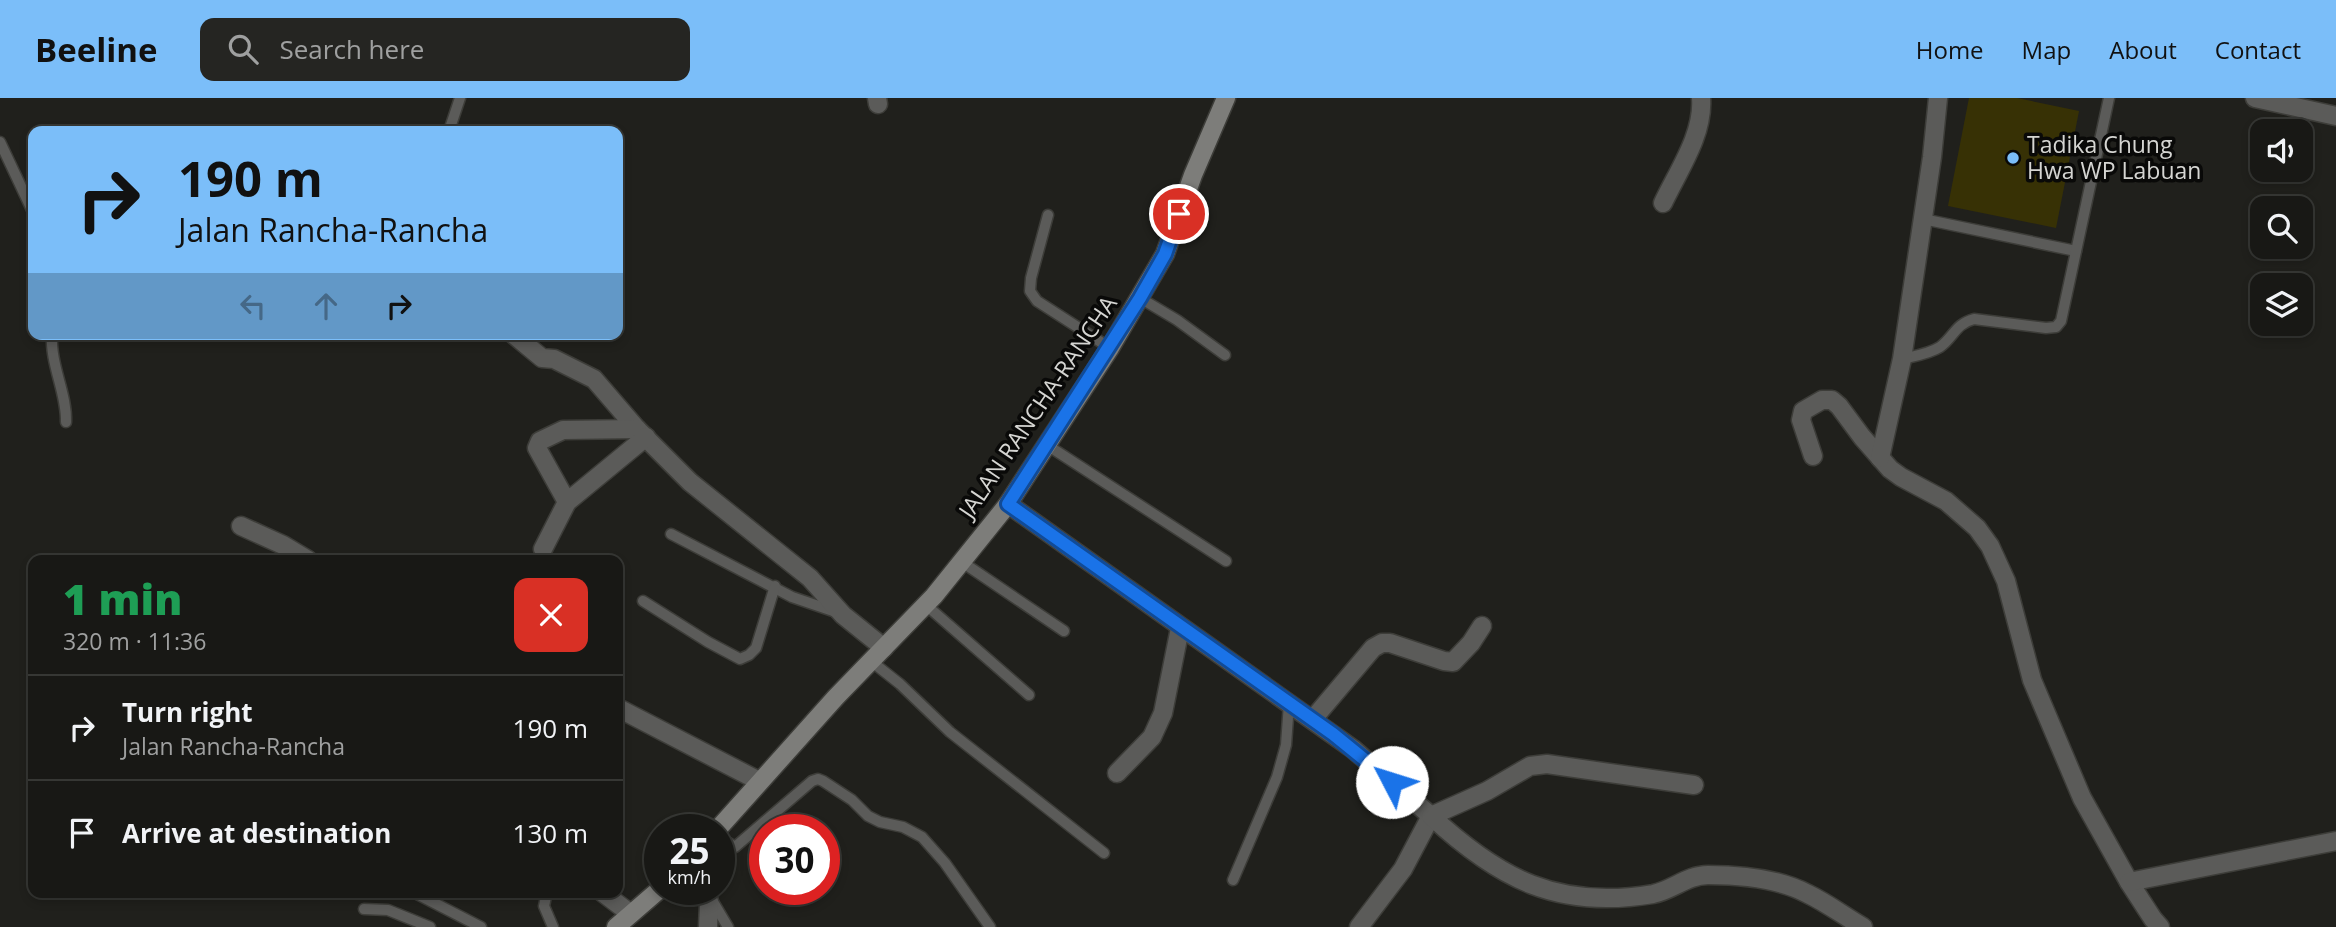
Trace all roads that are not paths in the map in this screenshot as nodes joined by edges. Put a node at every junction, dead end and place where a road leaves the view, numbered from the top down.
1 (460, 98) edge
2 (1226, 98) edge
3 (1701, 98) edge
4 (1938, 98) edge
5 (2109, 98) edge
6 (2255, 98) edge
7 (2336, 116) edge
8 (451, 126) edge
9 (0, 142) edge
10 (28, 201) edge
11 (1663, 203) dead end
12 (1048, 215) dead end
13 (1923, 219) junction
14 (2076, 251) junction
15 (1140, 298) junction
16 (52, 340) edge
17 (520, 340) edge
18 (1110, 348) junction
19 (1225, 355) dead end
20 (1902, 359) junction
21 (65, 422) dead end
22 (641, 433) junction
23 (1047, 445) junction
24 (1813, 456) dead end
25 (1880, 458) junction
26 (567, 502) junction
27 (1008, 504) junction
28 (241, 526) dead end
29 (671, 534) dead end
30 (543, 548) dead end
31 (300, 555) edge
32 (1226, 561) dead end
33 (961, 562) junction
34 (775, 586) junction
35 (643, 601) dead end
36 (926, 605) junction
37 (843, 615) junction
38 (1482, 626) dead end
39 (1180, 628) junction
40 (1064, 631) dead end
41 (878, 654) junction
42 (1029, 695) dead end
43 (1289, 703) junction
44 (623, 711) edge
45 (1313, 719) junction
46 (1117, 773) dead end
47 (759, 781) junction
48 (1694, 785) dead end
49 (731, 814) edge
50 (1432, 816) junction
51 (2336, 841) edge
52 (735, 847) edge
53 (1104, 853) dead end
54 (1233, 880) dead end
55 (2129, 882) junction
56 (425, 898) edge
57 (546, 898) edge
58 (609, 898) edge
59 (644, 903) edge
60 (707, 905) edge
61 (716, 905) edge
62 (364, 909) dead end
63 (631, 914) junction
64 (430, 927) edge
65 (481, 927) edge
66 (553, 927) edge
67 (616, 927) edge
68 (708, 927) edge
69 (728, 927) edge
70 (990, 927) edge
71 (1359, 927) edge
72 (1863, 927) edge
73 (2160, 927) edge

1 - 8 lane
2 - 15 main road, JALAN RANCHA-RANCHA
3 - 11 street
4 - 13 street
5 - 14 lane
6 - 7 street
9 - 10 lane
12 - 18 lane
13 - 14 lane
13 - 20 street
14 - 20 lane
15 - 18 main road, JALAN RANCHA-RANCHA
15 - 19 lane
16 - 21 lane
17 - 22 street
18 - 23 main road, JALAN RANCHA-RANCHA
20 - 25 street
22 - 26 street
22 - 26 street
22 - 37 street
23 - 27 main road, JALAN RANCHA-RANCHA
23 - 32 lane
24 - 25 street
25 - 55 street
26 - 30 street
27 - 33 main road, JALAN RANCHA-RANCHA
27 - 39 street
28 - 31 street
29 - 34 lane
33 - 36 main road, JALAN RANCHA-RANCHA
33 - 40 lane
34 - 35 lane
34 - 37 lane
36 - 41 main road, JALAN RANCHA-RANCHA
36 - 42 lane
37 - 41 street
38 - 45 street
39 - 43 street
39 - 46 street
41 - 47 main road, JALAN RANCHA-RANCHA
41 - 53 lane
43 - 45 street
43 - 54 lane
44 - 47 street
45 - 50 street
47 - 49 main road, JALAN RANCHA-RANCHA
48 - 50 street
50 - 71 street
50 - 72 street
51 - 55 street
52 - 70 lane
55 - 73 street
56 - 65 lane
57 - 66 lane
58 - 63 street
59 - 63 main road
60 - 68 street
61 - 69 lane
62 - 64 lane
63 - 67 main road

